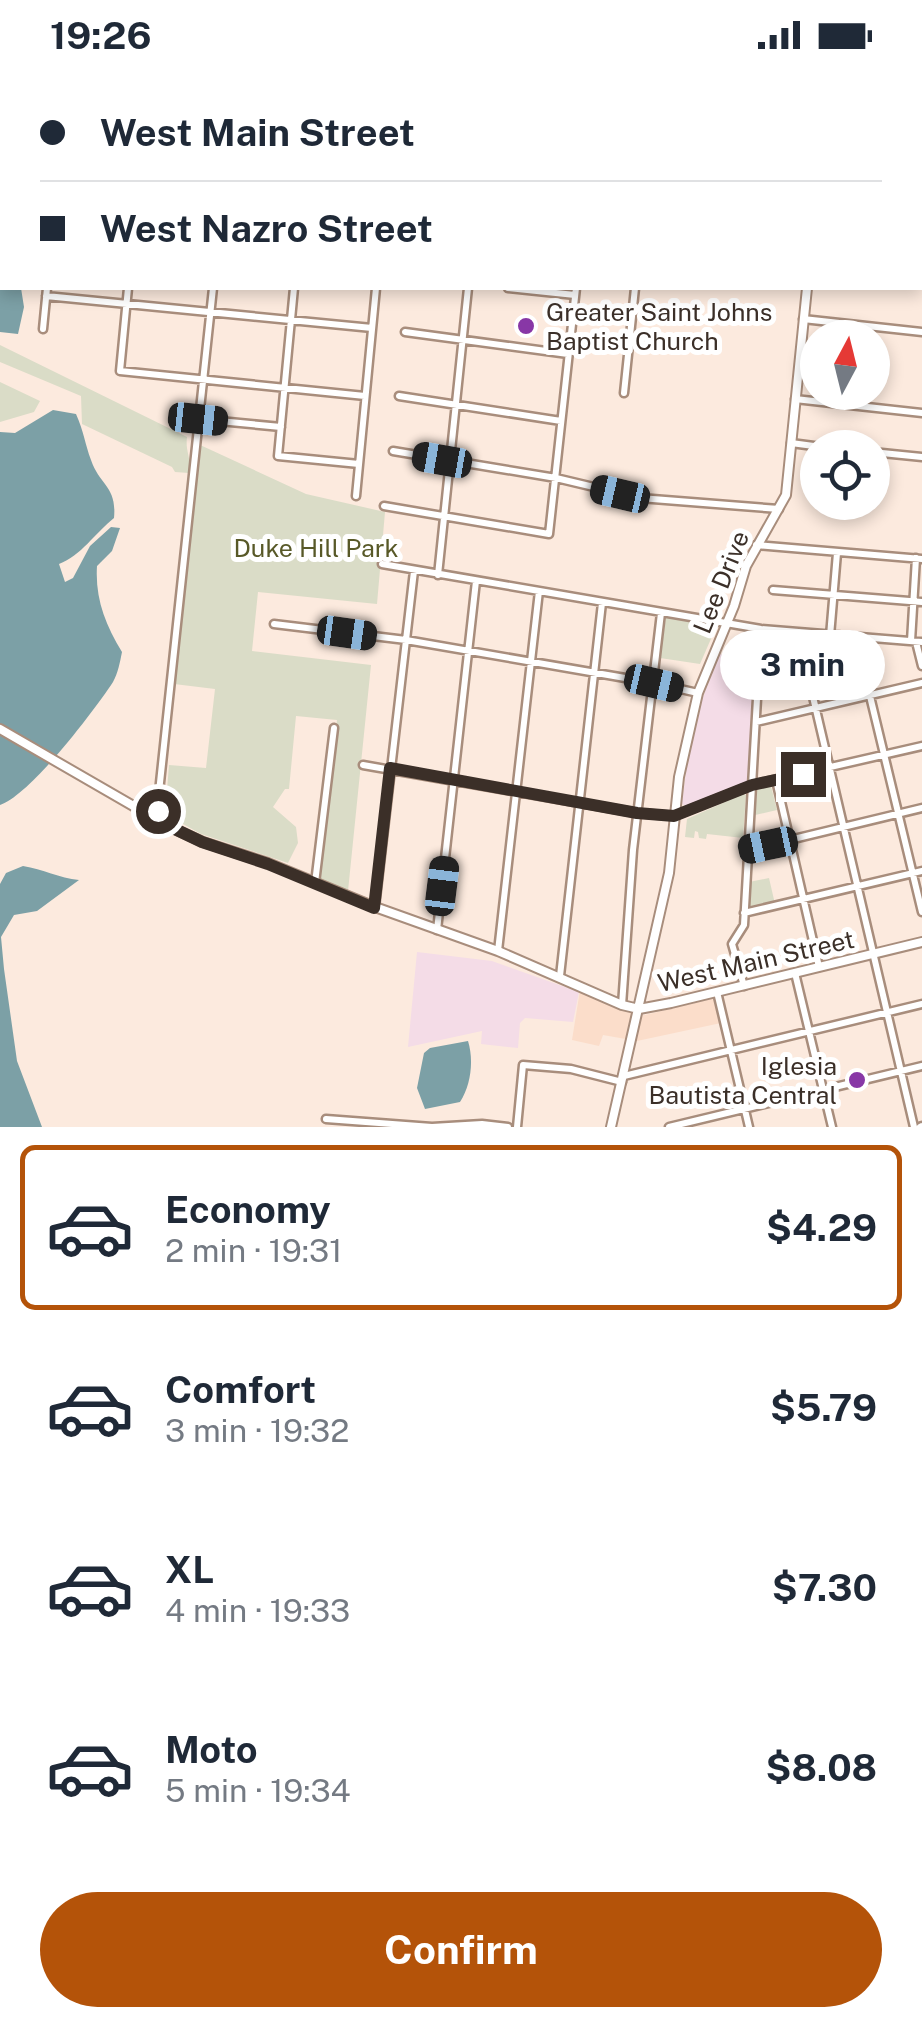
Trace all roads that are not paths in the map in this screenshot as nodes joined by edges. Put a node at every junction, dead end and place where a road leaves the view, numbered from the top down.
1 (128, 290) edge
2 (213, 290) edge
3 (294, 290) edge
4 (376, 290) edge
5 (468, 290) edge
6 (635, 290) edge
7 (807, 290) edge
8 (576, 291) edge
9 (46, 292) edge
10 (127, 304) junction
11 (210, 312) junction
12 (804, 320) edge
13 (291, 321) junction
14 (372, 328) junction
15 (43, 329) dead end
16 (890, 329) edge
17 (405, 332) dead end
18 (922, 332) edge
19 (463, 339) junction
20 (568, 354) junction
21 (800, 355) edge
22 (202, 380) junction
23 (285, 389) junction
24 (624, 393) dead end
25 (365, 396) junction
26 (399, 396) dead end
27 (795, 399) junction
28 (456, 405) junction
29 (922, 413) edge
30 (198, 419) junction
31 (561, 421) junction
32 (281, 428) junction
33 (791, 444) junction
34 (800, 445) edge
35 (393, 451) dead end
36 (890, 454) edge
37 (922, 457) edge
38 (451, 462) junction
39 (359, 464) junction
40 (556, 478) junction
41 (356, 496) dead end
42 (384, 506) dead end
43 (778, 509) junction
44 (445, 517) junction
45 (755, 546) junction
46 (837, 553) junction
47 (919, 558) edge
48 (382, 564) dead end
49 (414, 571) junction
50 (438, 575) junction
51 (476, 581) junction
52 (773, 590) dead end
53 (539, 592) junction
54 (832, 596) junction
55 (918, 601) edge
56 (602, 603) junction
57 (662, 613) junction
58 (725, 623) junction
59 (274, 624) dead end
60 (761, 628) junction
61 (798, 632) junction
62 (830, 636) junction
63 (856, 638) junction
64 (406, 640) junction
65 (916, 642) edge
66 (468, 651) junction
67 (530, 662) junction
68 (922, 666) edge
69 (594, 672) junction
70 (654, 683) junction
71 (922, 683) edge
72 (698, 694) junction
73 (870, 695) junction
74 (816, 708) junction
75 (756, 722) junction
76 (334, 728) dead end
77 (0, 729) edge
78 (922, 746) edge
79 (884, 755) junction
80 (363, 764) dead end
81 (390, 768) junction
82 (829, 768) junction
83 (776, 780) junction
84 (454, 781) junction
85 (752, 785) junction
86 (514, 791) junction
87 (578, 803) junction
88 (922, 808) edge
89 (637, 813) junction
90 (898, 814) junction
91 (674, 816) junction
92 (156, 820) junction
93 (843, 827) junction
94 (789, 840) junction
95 (748, 850) junction
96 (922, 871) edge
97 (913, 874) junction
98 (315, 883) junction
99 (858, 886) junction
100 (803, 900) junction
101 (374, 908) junction
102 (922, 912) edge
103 (744, 914) junction
104 (437, 930) junction
105 (922, 942) edge
106 (498, 952) junction
107 (872, 954) junction
108 (819, 967) junction
109 (795, 973) junction
110 (560, 976) junction
111 (744, 986) junction
112 (716, 992) junction
113 (922, 1004) edge
114 (622, 1005) junction
115 (640, 1009) junction
116 (886, 1013) junction
117 (809, 1032) junction
118 (731, 1051) junction
119 (922, 1066) edge
120 (900, 1071) junction
121 (623, 1079) junction
122 (823, 1090) junction
123 (745, 1108) junction
124 (326, 1119) dead end
125 (508, 1127) edge
126 (517, 1127) edge
127 (612, 1127) edge
128 (669, 1127) edge
129 (750, 1127) edge
130 (832, 1127) edge
131 (918, 1127) edge

1 - 10 street
2 - 11 street
3 - 13 street
4 - 14 street
5 - 19 street
6 - 24 street
7 - 12 main road, Lee Drive
8 - 20 street
9 - 10 street
9 - 15 street
10 - 11 street
10 - 22 street
11 - 13 street
11 - 22 street
13 - 14 street
13 - 23 street
14 - 25 street
16 - 18 street
17 - 19 street
19 - 20 street
19 - 28 street
20 - 31 street
21 - 27 main road, Lee Drive
22 - 23 street
22 - 30 street
23 - 25 street
23 - 32 street
25 - 39 street
26 - 28 street
27 - 29 street
27 - 33 main road, Lee Drive
28 - 31 street
28 - 38 street
30 - 32 street
30 - 92 street
31 - 40 street
32 - 39 street
33 - 34 street
33 - 43 main road, Lee Drive
35 - 38 street
36 - 37 street
38 - 40 street
38 - 44 street
39 - 41 street
40 - 43 street
40 - 44 street
42 - 44 street
43 - 45 main road, Lee Drive
44 - 50 street
45 - 46 street
45 - 58 main road, Lee Drive
46 - 47 street
46 - 54 street
47 - 55 street
48 - 49 street
49 - 50 street
49 - 64 street
50 - 51 street
51 - 53 street
51 - 66 street
52 - 54 street
53 - 56 street
53 - 67 street
54 - 55 street
54 - 62 street
55 - 65 street
56 - 57 street
56 - 69 street
57 - 58 street
57 - 70 street
58 - 60 street
58 - 72 main road, Lee Drive
59 - 64 street
60 - 61 street
60 - 75 street
61 - 62 street
61 - 74 street
62 - 63 street
63 - 65 street
63 - 73 street
64 - 66 street
64 - 81 street
65 - 68 street
66 - 67 street
66 - 84 street
67 - 69 street
67 - 86 street
69 - 70 street
69 - 87 street
70 - 72 street
70 - 89 street
71 - 73 street
72 - 91 main road, Lee Drive
73 - 74 street
73 - 79 street
74 - 75 street
74 - 82 street
75 - 85 street
76 - 98 street
77 - 92 main road, West Main Street
78 - 79 street
79 - 82 street
79 - 90 street
80 - 81 street
81 - 84 street
81 - 101 street
82 - 83 street
82 - 93 street
83 - 85 street
83 - 94 street
84 - 86 street
84 - 104 street
85 - 91 street
85 - 95 street
86 - 87 street
86 - 106 street
87 - 89 street
87 - 110 street
88 - 90 street
89 - 91 street
89 - 114 street
90 - 93 street
90 - 97 street
91 - 115 main road, Lee Drive
92 - 98 main road, West Main Street
93 - 94 street
93 - 99 street
94 - 95 street
94 - 100 street
95 - 103 street
96 - 97 street
97 - 99 street
97 - 102 street
98 - 101 main road, West Main Street
99 - 100 street
99 - 107 street
100 - 103 street
100 - 108 street
101 - 104 main road, West Main Street
103 - 111 street
104 - 106 main road, West Main Street
105 - 107 main road, West Main Street
106 - 110 main road, West Main Street
107 - 108 main road, West Main Street
107 - 116 street
108 - 109 main road, West Main Street
109 - 111 main road, West Main Street
109 - 117 street
110 - 114 main road, West Main Street
111 - 112 main road, West Main Street
112 - 115 main road, West Main Street
112 - 118 street
113 - 116 street
114 - 115 main road, West Main Street
115 - 121 main road, Lee Drive
116 - 117 street
116 - 120 street
117 - 118 street
117 - 122 street
118 - 121 street
118 - 123 street
119 - 120 street
120 - 122 street
120 - 131 street
121 - 126 street
121 - 127 main road, Lee Drive
122 - 123 street
122 - 130 street
123 - 128 street
123 - 129 street
124 - 125 street

